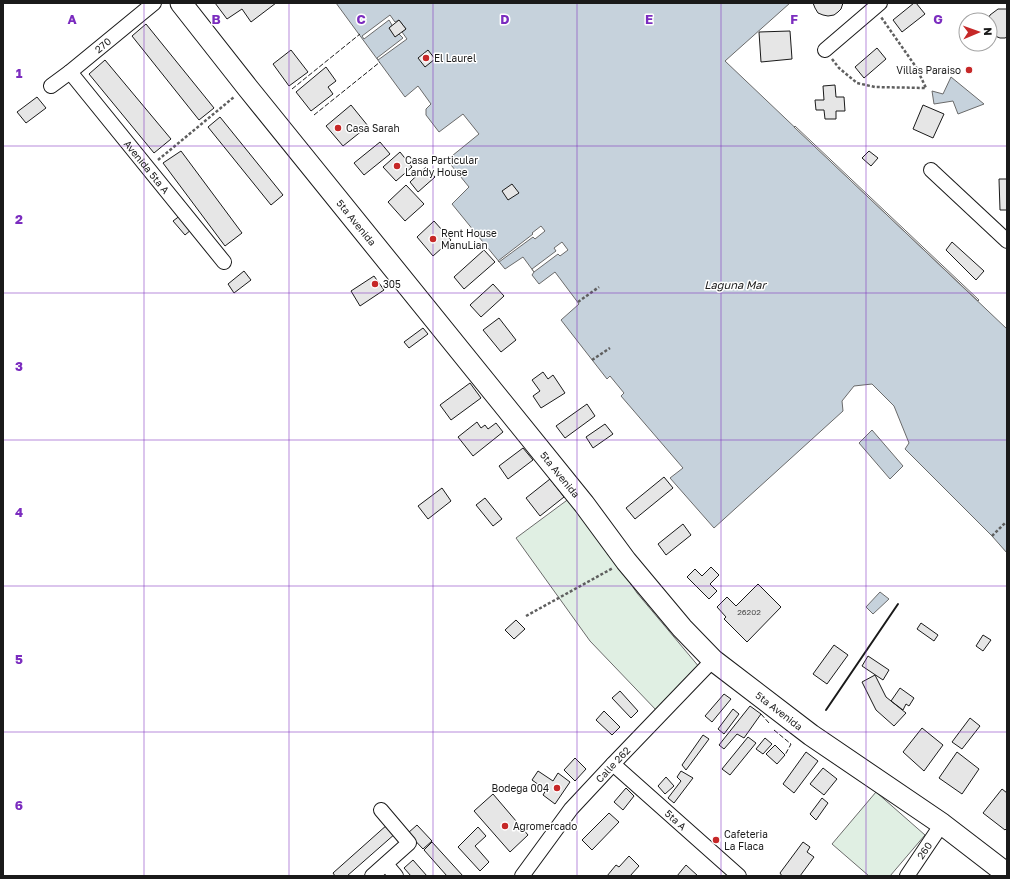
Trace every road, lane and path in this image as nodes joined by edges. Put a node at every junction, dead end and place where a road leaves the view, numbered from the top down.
1 (154, 3) edge
2 (181, 3) edge
3 (878, 5) edge
4 (826, 50) joint
5 (70, 72) junction
6 (51, 86) dead end
7 (247, 87) junction
8 (147, 169) junction
9 (931, 170) dead end
10 (1007, 241) edge
11 (224, 262) dead end
12 (599, 287) dead end
13 (578, 302) dead end
14 (610, 348) dead end
15 (592, 360) dead end
16 (1006, 522) dead end
17 (992, 536) dead end
18 (626, 561) junction
19 (526, 616) dead end
20 (713, 660) junction
21 (613, 764) junction
22 (381, 810) dead end
23 (942, 824) junction
24 (386, 864) junction
25 (1006, 870) edge
26 (372, 876) edge
27 (396, 876) edge
28 (522, 876) edge
29 (739, 876) edge
30 (907, 876) edge

1 - 5 street, 270
2 - 7 highway, 5ta Avenida
3 - 4 street
3 - 4 path
5 - 6 street, 270
5 - 8 street, Avenida 5ta A
7 - 8 path
7 - 18 highway, 5ta Avenida
8 - 11 street, Avenida 5ta A
9 - 10 street
12 - 13 path
14 - 15 path
16 - 17 path
18 - 19 path
18 - 20 highway, 5ta Avenida
20 - 21 street, Calle 262
20 - 23 highway, 5ta Avenida
21 - 28 street, Calle 262
21 - 29 street, 5ta A
22 - 24 street
23 - 25 highway, 5ta Avenida
23 - 30 street, 260
24 - 26 street
24 - 27 street

